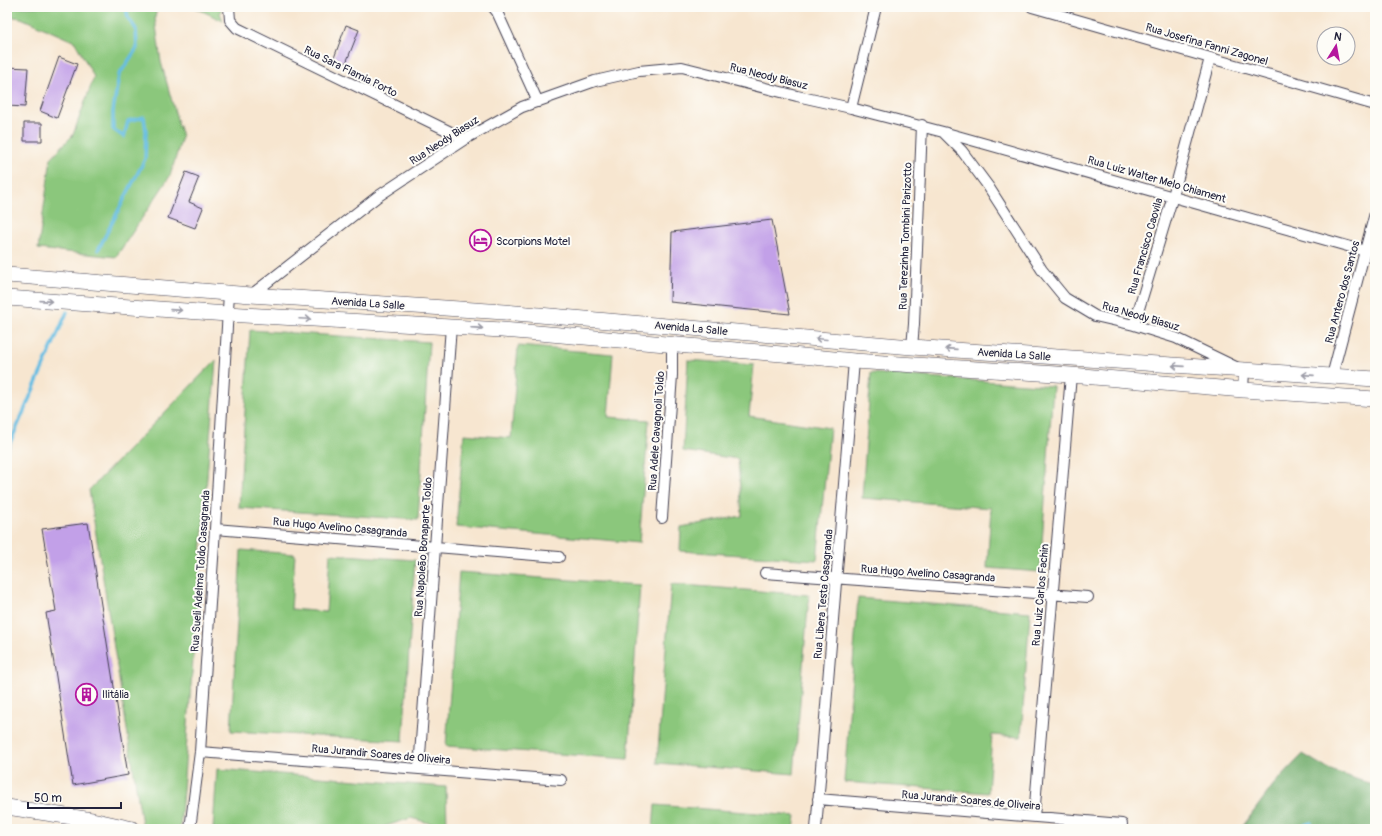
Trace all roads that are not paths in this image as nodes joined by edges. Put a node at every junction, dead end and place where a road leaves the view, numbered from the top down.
1 (230, 7) edge
2 (493, 7) edge
3 (876, 7) edge
4 (1032, 7) edge
5 (1210, 58) junction
6 (538, 102) junction
7 (1375, 105) edge
8 (851, 108) junction
9 (922, 125) junction
10 (943, 132) junction
11 (465, 139) junction
12 (1173, 196) junction
13 (1375, 213) edge
14 (1365, 251) junction
15 (7, 275) edge
16 (229, 293) junction
17 (251, 296) junction
18 (7, 298) edge
19 (504, 312) junction
20 (227, 314) junction
21 (1134, 325) junction
22 (451, 326) junction
23 (502, 330) junction
24 (784, 336) junction
25 (672, 345) junction
26 (912, 347) junction
27 (782, 354) junction
28 (854, 361) junction
29 (1244, 371) junction
30 (1071, 376) junction
31 (1332, 376) junction
32 (1375, 379) edge
33 (1243, 390) junction
34 (1375, 399) edge
35 (662, 518) dead end
36 (215, 529) junction
37 (435, 547) junction
38 (559, 557) dead end
39 (765, 573) dead end
40 (836, 578) junction
41 (1052, 595) junction
42 (1088, 597) dead end
43 (200, 752) junction
44 (419, 769) junction
45 (560, 780) dead end
46 (818, 799) junction
47 (7, 807) edge
48 (1034, 817) junction
49 (1122, 824) dead end
50 (133, 829) edge
51 (190, 829) edge
52 (816, 829) edge

1 - 11 street, Rua Sara Flamia Porto
2 - 6 street
3 - 8 street
4 - 5 street, Rua Josefina Fanni Zagonel
5 - 7 street, Rua Josefina Fanni Zagonel
5 - 12 street, Rua Francisco Caovila
6 - 8 street, Rua Neody Biasuz
6 - 11 street, Rua Neody Biasuz
8 - 9 street, Rua Neody Biasuz
9 - 10 street, Rua Neody Biasuz
9 - 26 street, Rua Terezinha Tombini Parizotto
10 - 12 street, Rua Luiz Walter Melo Chiament
10 - 21 street, Rua Neody Biasuz
11 - 17 street, Rua Neody Biasuz
12 - 14 street, Rua Luiz Walter Melo Chiament
12 - 21 street, Rua Francisco Caovila
13 - 14 street, Rua Antero dos Santos
14 - 31 street, Rua Antero dos Santos
15 - 16 main road, Avenida La Salle
16 - 17 main road, Avenida La Salle
16 - 20 street, Rua Sueli Adelma Toldo Casagranda
17 - 19 main road, Avenida La Salle
18 -> 20 main road, Avenida La Salle
19 - 23 main road
19 - 24 main road, Avenida La Salle
20 -> 22 main road, Avenida La Salle
20 - 36 street, Rua Sueli Adelma Toldo Casagranda
21 - 29 street, Rua Neody Biasuz
22 -> 23 main road, Avenida La Salle
22 - 37 street, Rua Napoleão Bonaparte Toldo
23 - 25 main road, Avenida La Salle
26 -> 24 main road, Avenida La Salle
24 - 27 main road
25 - 27 main road, Avenida La Salle
25 - 35 street, Rua Adele Cavagnoli Toldo
29 -> 26 main road, Avenida La Salle
27 - 28 main road, Avenida La Salle
28 - 30 main road, Avenida La Salle
28 - 40 street, Rua Libera Testa Casagranda
31 -> 29 main road, Avenida La Salle
29 - 33 street
30 - 33 main road, Avenida La Salle
30 - 41 street, Rua Luiz Carlos Fachin
31 - 32 main road, Avenida La Salle
33 - 34 main road, Avenida La Salle
36 - 37 street, Rua Hugo Avelino Casagranda
36 - 43 street, Rua Sueli Adelma Toldo Casagranda
37 - 38 street, Rua Hugo Avelino Casagranda
37 - 44 street, Rua Napoleão Bonaparte Toldo
39 - 40 street, Rua Hugo Avelino Casagranda
40 - 41 street, Rua Hugo Avelino Casagranda
40 - 46 street, Rua Libera Testa Casagranda
41 - 42 street, Rua Hugo Avelino Casagranda
41 - 48 street, Rua Luiz Carlos Fachin
43 - 44 street, Rua Jurandir Soares de Oliveira
43 - 51 street, Rua Sueli Adelma Toldo Casagranda
44 - 45 street, Rua Jurandir Soares de Oliveira
46 - 48 street, Rua Jurandir Soares de Oliveira
46 - 52 street, Rua Libera Testa Casagranda
47 - 50 main road
48 - 49 street, Rua Jurandir Soares de Oliveira

